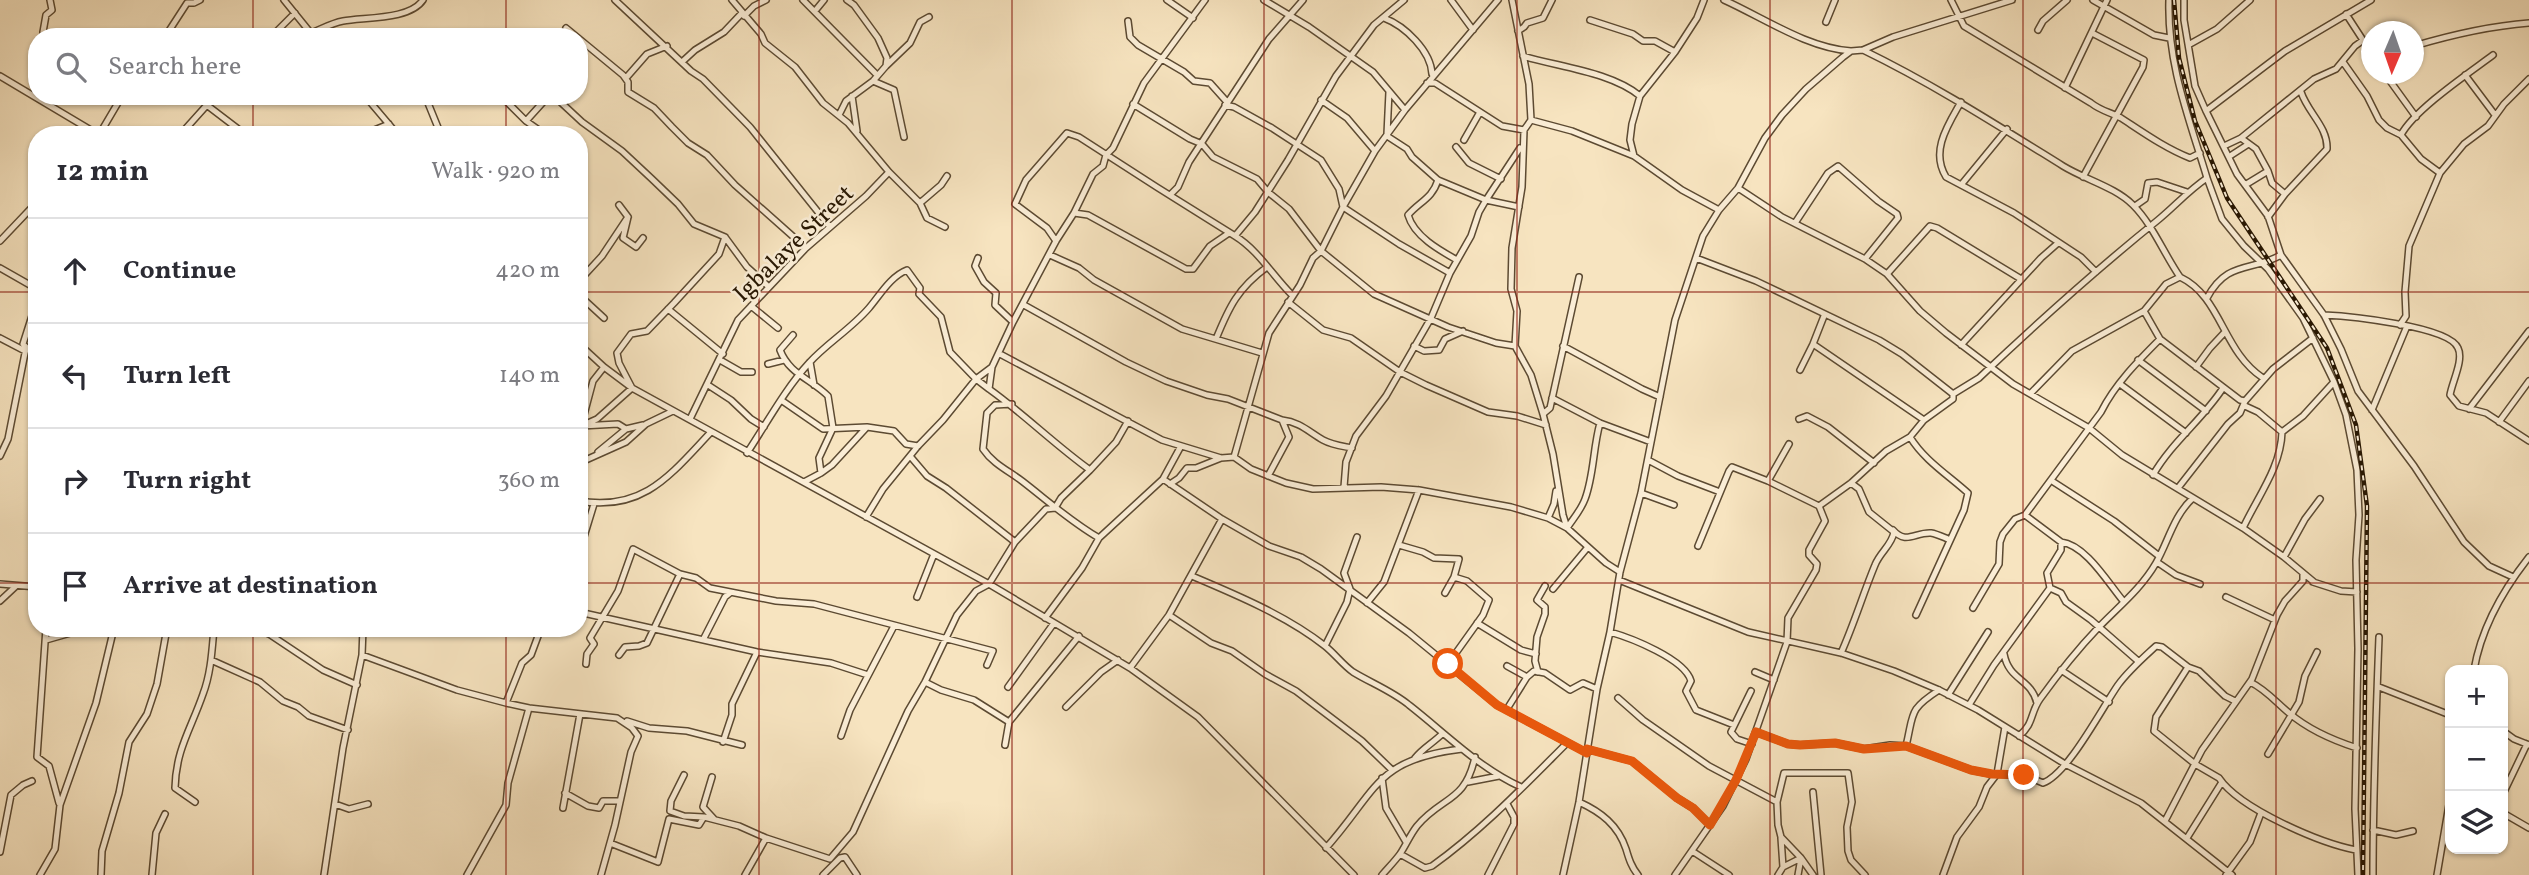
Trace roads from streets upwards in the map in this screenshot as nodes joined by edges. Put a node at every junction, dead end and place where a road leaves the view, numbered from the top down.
1 (50, 0) edge
2 (200, 0) edge
3 (284, 0) edge
4 (423, 0) edge
5 (615, 0) edge
6 (732, 0) edge
7 (766, 0) edge
8 (803, 0) edge
9 (824, 0) edge
10 (847, 0) edge
11 (1167, 0) edge
12 (1205, 0) edge
13 (1264, 0) edge
14 (1303, 0) edge
15 (1404, 0) edge
16 (1451, 0) edge
17 (1498, 0) edge
18 (1512, 0) edge
19 (1552, 0) edge
20 (1704, 0) edge
21 (1724, 0) edge
22 (1835, 0) edge
23 (1951, 0) edge
24 (2012, 0) edge
25 (2067, 0) edge
26 (2093, 0) edge
27 (2184, 0) edge
28 (2250, 0) edge
29 (2371, 0) edge
30 (2167, 1) edge
31 (2105, 2) edge
32 (815, 11) junction
33 (295, 13) junction
34 (2346, 14) junction
35 (743, 15) junction
36 (1292, 15) junction
37 (929, 17) dead end
38 (1193, 18) junction
39 (1384, 18) junction
40 (1959, 18) junction
41 (1590, 20) dead end
42 (1128, 21) dead end
43 (1826, 22) dead end
44 (2529, 23) edge
45 (44, 28) edge
46 (171, 28) edge
47 (280, 28) edge
48 (307, 28) edge
49 (326, 28) edge
50 (1474, 30) junction
51 (2038, 30) dead end
52 (1518, 31) junction
53 (2092, 33) junction
54 (2169, 38) junction
55 (2361, 39) edge
56 (2361, 42) edge
57 (2189, 44) junction
58 (2424, 44) edge
59 (588, 46) edge
60 (667, 46) junction
61 (1863, 50) junction
62 (1851, 51) junction
63 (1675, 52) junction
64 (2493, 55) dead end
65 (1351, 56) junction
66 (1523, 56) junction
67 (1161, 60) junction
68 (683, 61) junction
69 (2343, 62) junction
70 (886, 65) junction
71 (1432, 75) junction
72 (2465, 75) junction
73 (0, 76) edge
74 (626, 78) junction
75 (875, 78) junction
76 (2529, 79) edge
77 (1427, 83) junction
78 (1435, 83) junction
79 (2392, 84) edge
80 (2066, 88) junction
81 (1389, 92) junction
82 (2301, 92) junction
83 (28, 93) edge
84 (852, 96) junction
85 (1640, 96) junction
86 (1321, 100) junction
87 (1961, 102) junction
88 (1226, 103) junction
89 (1133, 104) junction
90 (49, 105) edge
91 (117, 105) edge
92 (373, 105) edge
93 (429, 105) edge
94 (510, 105) edge
95 (543, 105) edge
96 (563, 105) edge
97 (208, 106) joint
98 (1405, 110) junction
99 (2206, 111) junction
100 (1480, 112) junction
101 (839, 115) junction
102 (2495, 115) junction
103 (2117, 116) junction
104 (2416, 117) junction
105 (1531, 120) junction
106 (526, 121) junction
107 (389, 124) joint
108 (84, 126) edge
109 (104, 126) edge
110 (189, 126) edge
111 (234, 126) edge
112 (384, 126) edge
113 (437, 126) edge
114 (533, 126) edge
115 (587, 126) edge
116 (588, 126) edge
117 (2007, 129) junction
118 (1524, 130) junction
119 (858, 134) junction
120 (2401, 135) junction
121 (1387, 136) junction
122 (904, 137) dead end
123 (2241, 138) junction
124 (1464, 141) dead end
125 (1202, 144) junction
126 (1296, 145) junction
127 (1522, 145) junction
128 (2247, 145) junction
129 (2224, 146) junction
130 (1457, 147) dead end
131 (1113, 148) junction
132 (1374, 152) junction
133 (2200, 153) junction
134 (1106, 155) junction
135 (1634, 156) junction
136 (2230, 156) junction
137 (1116, 162) junction
138 (2267, 171) junction
139 (889, 172) junction
140 (2440, 173) junction
141 (947, 176) dead end
142 (2084, 177) junction
143 (2207, 178) junction
144 (1502, 179) junction
145 (1438, 180) junction
146 (1961, 185) junction
147 (2245, 185) junction
148 (1738, 188) junction
149 (1268, 192) junction
150 (2188, 192) junction
151 (2285, 194) junction
152 (1170, 195) junction
153 (1486, 200) junction
154 (920, 203) junction
155 (619, 205) dead end
156 (2135, 206) junction
157 (1343, 207) junction
158 (1519, 207) junction
159 (1719, 210) junction
160 (28, 212) edge
161 (1074, 213) junction
162 (628, 216) junction
163 (2268, 217) junction
164 (1795, 223) junction
165 (830, 227) junction
166 (945, 227) dead end
167 (2149, 227) junction
168 (1232, 234) junction
169 (725, 237) junction
170 (643, 238) dead end
171 (1056, 240) junction
172 (0, 242) edge
173 (2058, 243) junction
174 (806, 248) junction
175 (1321, 251) junction
176 (1050, 255) junction
177 (2281, 255) junction
178 (978, 258) dead end
179 (1696, 258) junction
180 (1865, 259) junction
181 (1457, 260) junction
182 (2259, 262) junction
183 (1267, 267) junction
184 (0, 268) edge
185 (588, 271) edge
186 (2096, 272) junction
187 (1450, 273) junction
188 (1887, 274) junction
189 (1579, 277) dead end
190 (2180, 278) junction
191 (2021, 279) junction
192 (28, 284) edge
193 (769, 287) junction
194 (1292, 295) junction
195 (2207, 298) junction
196 (1288, 302) junction
197 (588, 303) edge
198 (1024, 305) junction
199 (751, 306) junction
200 (668, 309) junction
201 (2144, 311) junction
202 (2323, 315) junction
203 (1824, 316) junction
204 (604, 318) dead end
205 (1431, 318) junction
206 (1013, 322) junction
207 (2404, 325) junction
208 (28, 326) edge
209 (778, 328) dead end
210 (1463, 331) junction
211 (2529, 331) edge
212 (2224, 333) junction
213 (793, 335) dead end
214 (0, 338) edge
215 (2313, 338) junction
216 (1216, 339) junction
217 (2160, 339) junction
218 (1813, 344) junction
219 (1961, 345) junction
220 (1414, 346) junction
221 (1515, 346) junction
222 (1563, 346) junction
223 (25, 350) junction
224 (28, 352) edge
225 (588, 352) edge
226 (1262, 353) junction
227 (1000, 354) junction
228 (722, 357) junction
229 (784, 360) junction
230 (2138, 360) junction
231 (810, 362) junction
232 (768, 364) dead end
233 (604, 367) junction
234 (992, 367) junction
235 (1991, 367) junction
236 (2196, 367) junction
237 (1800, 370) dead end
238 (752, 372) dead end
239 (1401, 372) junction
240 (798, 375) junction
241 (976, 379) junction
242 (2263, 379) junction
243 (2529, 381) edge
244 (2334, 382) junction
245 (2120, 384) junction
246 (708, 385) junction
247 (814, 385) junction
248 (2223, 387) junction
249 (632, 388) junction
250 (989, 389) junction
251 (2031, 393) junction
252 (1953, 394) junction
253 (1660, 397) junction
254 (1552, 398) junction
255 (588, 399) edge
256 (781, 400) junction
257 (1012, 404) junction
258 (2245, 404) junction
259 (1247, 406) junction
260 (2469, 409) junction
261 (673, 411) junction
262 (2206, 411) junction
263 (2371, 411) junction
264 (1543, 414) junction
265 (690, 419) junction
266 (1800, 419) dead end
267 (1924, 420) junction
268 (1128, 421) junction
269 (1282, 421) junction
270 (2499, 422) junction
271 (588, 423) edge
272 (1600, 423) junction
273 (646, 424) junction
274 (1546, 425) junction
275 (588, 426) edge
276 (764, 426) junction
277 (1300, 426) junction
278 (867, 427) junction
279 (833, 428) junction
280 (2089, 428) junction
281 (626, 429) junction
282 (712, 432) junction
283 (2282, 432) junction
284 (2186, 433) junction
285 (1289, 436) junction
286 (1910, 437) junction
287 (2529, 441) edge
288 (1651, 442) junction
289 (1789, 444) dead end
290 (918, 446) junction
291 (1181, 446) junction
292 (1352, 448) junction
293 (747, 453) junction
294 (0, 456) edge
295 (1234, 457) junction
296 (591, 458) junction
297 (1221, 458) junction
298 (588, 459) edge
299 (908, 459) junction
300 (1648, 460) junction
301 (1874, 463) junction
302 (1090, 470) junction
303 (821, 473) junction
304 (2153, 475) junction
305 (1268, 476) junction
306 (1163, 480) junction
307 (1768, 481) junction
308 (2052, 481) junction
309 (804, 482) junction
310 (1557, 483) junction
311 (1851, 483) junction
312 (1169, 484) junction
313 (1344, 487) junction
314 (2178, 488) junction
315 (1419, 490) junction
316 (1720, 492) junction
317 (1641, 493) junction
318 (2193, 498) junction
319 (2320, 499) dead end
320 (588, 503) edge
321 (594, 504) junction
322 (1674, 505) dead end
323 (1819, 506) junction
324 (1055, 508) junction
325 (2025, 515) junction
326 (866, 517) junction
327 (1549, 518) junction
328 (1222, 519) junction
329 (588, 524) edge
330 (1567, 528) junction
331 (1891, 528) junction
332 (2243, 528) junction
333 (1357, 537) dead end
334 (1099, 538) junction
335 (1948, 539) junction
336 (1015, 542) junction
337 (2061, 542) junction
338 (1399, 545) junction
339 (1698, 546) dead end
340 (1588, 547) junction
341 (934, 554) junction
342 (2284, 557) junction
343 (2529, 557) edge
344 (2158, 559) junction
345 (1620, 572) junction
346 (680, 574) junction
347 (1192, 576) junction
348 (1454, 577) junction
349 (2303, 578) junction
350 (2512, 578) junction
351 (1619, 580) junction
352 (0, 584) edge
353 (989, 584) junction
354 (2200, 584) dead end
355 (1545, 586) dead end
356 (15, 587) junction
357 (28, 587) edge
358 (2050, 588) junction
359 (1350, 589) junction
360 (1553, 589) dead end
361 (731, 592) junction
362 (2357, 592) junction
363 (1445, 593) dead end
364 (917, 597) dead end
365 (2226, 597) dead end
366 (0, 601) edge
367 (2124, 602) junction
368 (1367, 603) junction
369 (1973, 608) dead end
370 (588, 614) edge
371 (1169, 615) junction
372 (1916, 615) dead end
373 (601, 617) junction
374 (1045, 618) junction
375 (2276, 620) junction
376 (1477, 623) junction
377 (1054, 624) junction
378 (894, 626) junction
379 (2099, 627) junction
380 (655, 628) junction
381 (1611, 632) junction
382 (1988, 632) dead end
383 (1079, 636) junction
384 (56, 637) edge
385 (112, 637) edge
386 (165, 637) edge
387 (213, 637) edge
388 (273, 637) edge
389 (363, 637) edge
390 (538, 637) edge
391 (2379, 637) dead end
392 (705, 638) junction
393 (947, 638) junction
394 (46, 640) joint
395 (1787, 642) junction
396 (1325, 646) junction
397 (757, 652) junction
398 (2317, 652) dead end
399 (1841, 653) junction
400 (2004, 653) junction
401 (619, 654) dead end
402 (1536, 654) junction
403 (362, 655) junction
404 (211, 660) junction
405 (1118, 660) junction
406 (2138, 661) junction
407 (586, 664) dead end
408 (1448, 664) junction
409 (987, 665) dead end
410 (2475, 665) edge
411 (1507, 666) dead end
412 (2188, 667) junction
413 (1130, 668) junction
414 (2061, 670) junction
415 (1538, 672) junction
416 (1755, 672) dead end
417 (868, 675) junction
418 (1527, 677) junction
419 (1774, 680) junction
420 (925, 682) junction
421 (2250, 682) junction
422 (357, 685) junction
423 (1008, 687) dead end
424 (2379, 687) junction
425 (1597, 689) junction
426 (1939, 690) junction
427 (1751, 691) dead end
428 (1948, 695) junction
429 (1618, 698) dead end
430 (2235, 701) junction
431 (2109, 702) junction
432 (506, 703) junction
433 (2037, 703) junction
434 (1969, 705) junction
435 (1066, 707) dead end
436 (529, 708) junction
437 (1507, 709) junction
438 (580, 713) junction
439 (2445, 713) edge
440 (2291, 715) junction
441 (617, 718) junction
442 (1009, 722) junction
443 (1734, 725) junction
444 (2005, 727) junction
445 (2028, 729) junction
446 (348, 730) junction
447 (1756, 732) junction
448 (1442, 734) junction
449 (2508, 735) edge
450 (841, 736) dead end
451 (2020, 736) junction
452 (723, 742) junction
453 (2031, 742) junction
454 (1566, 744) junction
455 (1752, 744) junction
456 (741, 745) dead end
457 (1005, 745) dead end
458 (2528, 745) edge
459 (1906, 746) junction
460 (2357, 748) junction
461 (1462, 749) junction
462 (1587, 751) junction
463 (2268, 754) dead end
464 (1475, 757) junction
465 (1415, 758) junction
466 (2065, 764) junction
467 (2195, 764) junction
468 (1392, 770) junction
469 (1997, 774) junction
470 (684, 775) dead end
471 (1500, 776) junction
472 (712, 777) dead end
473 (1382, 778) junction
474 (32, 780) dead end
475 (1736, 780) junction
476 (1468, 782) junction
477 (2222, 782) junction
478 (1521, 787) junction
479 (2505, 791) edge
480 (1813, 792) dead end
481 (565, 793) junction
482 (620, 801) junction
483 (195, 802) dead end
484 (1578, 802) junction
485 (1777, 802) junction
486 (335, 804) junction
487 (368, 804) dead end
488 (1507, 804) junction
489 (60, 805) junction
490 (563, 808) dead end
491 (2261, 813) junction
492 (165, 814) dead end
493 (2508, 816) edge
494 (704, 817) junction
495 (714, 819) junction
496 (2165, 821) junction
497 (1563, 823) dead end
498 (1710, 825) junction
499 (1573, 827) junction
500 (2445, 828) edge
501 (2529, 828) edge
502 (2372, 830) junction
503 (2413, 831) dead end
504 (1781, 837) junction
505 (766, 838) junction
506 (2187, 838) junction
507 (1406, 842) junction
508 (610, 843) junction
509 (1326, 848) junction
510 (2356, 850) junction
511 (0, 852) edge
512 (1692, 852) junction
513 (1400, 854) junction
514 (1801, 858) junction
515 (1783, 867) junction
516 (2229, 874) edge
517 (40, 875) edge
518 (101, 875) edge
519 (152, 875) edge
520 (324, 875) edge
521 (467, 875) edge
522 (601, 875) edge
523 (745, 875) edge
524 (823, 875) edge
525 (857, 875) edge
526 (1354, 875) edge
527 (1382, 875) edge
528 (1488, 875) edge
529 (1563, 875) edge
530 (1638, 875) edge
531 (1675, 875) edge
532 (1729, 875) edge
533 (1778, 875) edge
534 (1798, 875) edge
535 (1813, 875) edge
536 (1821, 875) edge
537 (1865, 875) edge
538 (1943, 875) edge
539 (2358, 875) edge
540 (2373, 875) edge
541 (2437, 875) edge

1 - 45 street
2 - 46 street
3 - 33 street
4 - 49 street
5 - 60 street
6 - 35 street
7 - 35 street
8 - 32 street
9 - 32 street
10 - 70 street
11 - 38 street
12 - 38 street
13 - 36 street
14 - 36 street
15 - 39 street
16 - 50 street
17 - 50 street
18 - 52 street
19 - 52 street
20 - 63 street
21 - 62 street
22 - 43 street
23 - 40 street
24 - 40 street
25 - 51 street
26 - 31 street
27 - 57 street
28 - 57 street
29 - 34 street
30 - 54 street
31 - 53 street
31 - 54 street
32 - 75 street
33 - 47 street
33 - 48 street
34 - 55 street
34 - 99 street
35 - 68 street
35 - 101 street
36 - 65 street
36 - 88 street
37 - 70 street
38 - 67 street
39 - 65 street
39 - 71 street
40 - 61 street
40 - 80 street
41 - 63 street
42 - 67 street
44 - 58 street
50 - 71 street
52 - 66 street
53 - 80 street
53 - 103 street
54 - 133 street
56 - 69 street
57 - 99 street
59 - 74 street
60 - 68 street
60 - 74 street
61 - 62 street
61 - 87 street
62 - 148 street
63 - 85 street
64 - 72 street
65 - 81 street
65 - 86 street
66 - 85 street
66 - 105 street
67 - 88 street
67 - 89 street
68 - 165 street
69 - 82 street
69 - 120 street
70 - 75 street
71 - 77 street
71 - 78 street
72 - 102 street
72 - 104 street
73 - 83 street
74 - 174 street
75 - 84 street
75 - 122 street
76 - 102 street
77 - 78 street
77 - 98 street
78 - 100 street
79 - 104 street
80 - 103 street
81 - 98 street
81 - 121 street
82 - 123 street
82 - 151 street
84 - 101 street
84 - 119 street
85 - 135 street
86 - 126 street
86 - 132 street
87 - 117 street
87 - 146 street
88 - 125 street
88 - 126 street
89 - 125 street
89 - 131 street
90 - 108 street
91 - 109 street
92 - 107 street
93 - 113 street
94 - 106 street
95 - 106 street
96 - 115 street
97 - 110 street
97 - 111 street
98 - 121 street
99 - 129 street
100 - 118 street
100 - 124 street
101 - 119 street
102 - 140 street
103 - 133 street
103 - 142 street
104 - 120 street
105 - 118 street
105 - 135 street
106 - 114 street
107 - 112 street
116 - 169 street
117 - 142 street
117 - 146 street
118 - 127 street
119 - 139 street
120 - 140 street
121 - 132 street
121 - 145 street
123 - 128 street
123 - 129 street
125 - 149 street
125 - 152 street
126 - 149 street
126 - 157 street
127 - 144 street
127 - 158 street
128 - 136 street
128 - 138 street
129 - 136 street
130 - 144 street
131 - 134 street
131 - 137 street
132 - 157 street
133 - 143 street
134 - 137 street
134 - 161 street
134 - 171 street
135 - 159 street
136 - 147 street
137 - 152 street
138 - 147 street
138 - 151 street
139 - 154 street
139 - 165 street, Igbalaye Street
140 - 207 street
141 - 154 street
142 - 156 street
143 - 150 street
143 - 182 street
144 - 153 street
145 - 153 street
145 - 181 street
146 - 173 street
147 - 163 street
148 - 159 street
148 - 164 street
149 - 168 street
149 - 175 street
150 - 156 street
150 - 167 street
151 - 163 street
152 - 168 street
153 - 158 street
153 - 181 street
154 - 166 street
155 - 162 street
156 - 167 street
157 - 175 street
157 - 187 street
158 - 221 street
159 - 179 street
160 - 172 street
161 - 168 street
161 - 171 street
162 - 170 street
162 - 185 street
163 - 177 street
164 - 180 street
164 - 180 street
165 - 174 street, Igbalaye Street
167 - 186 street
167 - 190 street
168 - 183 street
169 - 193 street
169 - 200 street
171 - 176 street
173 - 186 street
173 - 191 street
174 - 193 street, Igbalaye Street
175 - 194 street
175 - 205 street
176 - 198 street
176 - 216 street
177 - 182 street
177 - 202 street
178 - 206 street
179 - 203 street
179 - 253 street
180 - 188 street
181 - 187 street
182 - 195 street
182 - 215 street
183 - 194 street
183 - 216 street
184 - 192 street
186 - 235 street
187 - 205 street
188 - 191 street
188 - 219 street
189 - 222 street
190 - 195 street
190 - 201 street
191 - 219 street
193 - 199 street, Igbalaye Street
194 - 196 street
195 - 212 street
196 - 226 street
196 - 239 street
197 - 204 street
198 - 206 street
198 - 259 street
199 - 209 street
199 - 228 street, Igbalaye Street
200 - 228 street
200 - 249 street
201 - 217 street
201 - 251 street
202 - 207 street
202 - 263 street
203 - 218 street
203 - 252 street
205 - 210 street
205 - 220 street
206 - 227 street
207 - 260 street
207 - 263 street
208 - 223 street
210 - 220 street
210 - 221 street
211 - 260 street
212 - 236 street
212 - 242 street
213 - 229 street
214 - 223 street
215 - 242 street
215 - 244 street
216 - 226 street
217 - 230 street
217 - 236 street
218 - 237 street
218 - 267 street
219 - 235 street
220 - 239 street
221 - 264 street
222 - 253 street
222 - 254 street
223 - 224 street
223 - 294 street
225 - 233 street
226 - 259 street
227 - 234 street
227 - 268 street
228 - 238 street
228 - 246 street, Igbalaye Street
229 - 232 street
229 - 240 street
230 - 245 street
230 - 262 street
231 - 240 street
231 - 241 street
231 - 247 street
233 - 249 street
233 - 255 street
234 - 241 street
234 - 250 street
235 - 251 street
235 - 252 street
236 - 248 street
239 - 274 street
239 - 292 street
240 - 247 street
240 - 256 street
241 - 250 street
241 - 290 street
242 - 258 street
243 - 270 street
244 - 283 street
244 - 362 street
245 - 280 street
245 - 284 street
246 - 265 street, Igbalaye Street
246 - 276 street
247 - 279 street
248 - 258 street
248 - 262 street
249 - 261 street
249 - 271 street
250 - 257 street
251 - 280 street
252 - 267 street
253 - 288 street
254 - 264 street
254 - 272 street
256 - 276 street
256 - 279 street
257 - 302 street
257 - 324 street
258 - 283 street
258 - 314 street
259 - 269 street
259 - 295 street
260 - 270 street
261 - 265 street
261 - 273 street
262 - 284 street
263 - 350 street
264 - 274 street
265 - 282 street
266 - 301 street
267 - 286 street
268 - 291 street
268 - 302 street
269 - 277 street
269 - 285 street
270 - 287 street
272 - 288 street
272 - 330 street
273 - 281 street
273 - 296 street
274 - 310 street
275 - 281 street
276 - 293 street
277 - 285 street
277 - 292 street
278 - 279 street
278 - 290 street
278 - 303 street
279 - 303 street
280 - 304 street
280 - 308 street
281 - 296 street
282 - 293 street
282 - 321 street
283 - 332 street
284 - 304 street
285 - 305 street
286 - 301 street
286 - 335 street
288 - 300 street
289 - 307 street
290 - 299 street
291 - 297 street
291 - 306 street
292 - 313 street
293 - 309 street
295 - 297 street
295 - 305 street
296 - 298 street
297 - 312 street
299 - 326 street
299 - 336 street
300 - 316 street
300 - 317 street
301 - 311 street
302 - 324 street
303 - 309 street
304 - 314 street
305 - 313 street
306 - 312 street
306 - 334 street
307 - 316 street
307 - 323 street
308 - 325 street
308 - 344 street
309 - 326 street
310 - 327 street
310 - 330 street
311 - 323 street
311 - 331 street
312 - 328 street
313 - 315 street
314 - 318 street
315 - 327 street
315 - 338 street
316 - 339 street
317 - 322 street
317 - 345 street
318 - 332 street
318 - 344 street
319 - 342 street
320 - 321 street
321 - 329 street
323 - 395 street
324 - 334 street
324 - 336 street
325 - 337 street
325 - 369 street
326 - 341 street
327 - 330 street
328 - 347 street
328 - 359 street
330 - 340 street
331 - 335 street
331 - 399 street
332 - 342 street
333 - 359 street
334 - 374 street
335 - 372 street
336 - 353 street
337 - 358 street
337 - 367 street
338 - 348 street
338 - 368 street
340 - 345 street
340 - 360 street
341 - 353 street
341 - 364 street
342 - 349 street
343 - 350 street
344 - 354 street
344 - 367 street
345 - 351 street
346 - 361 street
346 - 373 street
346 - 380 street
347 - 371 street
347 - 396 street
348 - 363 street
348 - 376 street
349 - 362 street
349 - 375 street
350 - 410 street
351 - 381 street
351 - 395 street
352 - 356 street
353 - 374 street
353 - 393 street
355 - 402 street
356 - 357 street
356 - 366 street
358 - 379 street
358 - 400 street
359 - 368 street
359 - 396 street
361 - 378 street
361 - 392 street
362 - 460 street
365 - 375 street
367 - 379 street
368 - 408 street
370 - 373 street
371 - 413 street
371 - 468 street
373 - 380 street
373 - 407 street
374 - 377 street
375 - 421 street
376 - 402 street
376 - 408 street
377 - 383 street
377 - 423 street
378 - 393 street
378 - 417 street
379 - 406 street
379 - 414 street
380 - 392 street
380 - 401 street
381 - 425 street
381 - 443 street
382 - 428 street
383 - 405 street
383 - 442 street
384 - 394 street
385 - 489 street
386 - 518 street
387 - 404 street
388 - 422 street
389 - 403 street
390 - 432 street
391 - 424 street
392 - 397 street
393 - 409 street
393 - 420 street
394 - 489 street
395 - 399 street
395 - 419 street
396 - 448 street
397 - 417 street
397 - 452 street
398 - 440 street
399 - 426 street
400 - 433 street
400 - 434 street
402 - 415 street
403 - 422 street
403 - 432 street
404 - 446 street
404 - 483 street
405 - 413 street
405 - 435 street
406 - 412 street
406 - 431 street
408 - 437 street
411 - 418 street
412 - 430 street
412 - 467 street
413 - 509 street
414 - 431 street
414 - 433 street
415 - 418 street
415 - 425 street
416 - 419 street
417 - 450 street
418 - 437 street
419 - 447 street
420 - 442 street
420 - 505 street
421 - 430 street
421 - 440 street
422 - 446 street
424 - 439 street
424 - 502 street
425 - 462 street
426 - 428 street
426 - 459 street
427 - 443 street
428 - 434 street
429 - 475 street
430 - 467 street
431 - 466 street
432 - 436 street
433 - 445 street
434 - 444 street
436 - 438 street
436 - 521 street
437 - 454 street
438 - 441 street
438 - 481 street
440 - 460 street
440 - 463 street
441 - 452 street
441 - 482 street
442 - 457 street
443 - 455 street
444 - 451 street
444 - 469 street
445 - 451 street
445 - 453 street
446 - 486 street
447 - 455 street
447 - 459 street
448 - 461 street
448 - 465 street
449 - 458 street
451 - 453 street
452 - 456 street
453 - 466 street
454 - 462 street
454 - 478 street
455 - 475 street
458 - 479 street
459 - 469 street
460 - 510 street
461 - 464 street
461 - 465 street
462 - 484 street
462 - 498 street
464 - 471 street
464 - 476 street
465 - 468 street
466 - 469 street
466 - 496 street
467 - 477 street
467 - 496 street
468 - 473 street
469 - 538 street
470 - 494 street
471 - 476 street
471 - 478 street
472 - 495 street
473 - 507 street
473 - 509 street
474 - 511 street
475 - 485 street
475 - 498 street
476 - 507 street
477 - 491 street
477 - 506 street
478 - 488 street
480 - 536 street
481 - 482 street
481 - 490 street
482 - 508 street
484 - 499 street
484 - 530 street
485 - 504 street
485 - 537 street
486 - 487 street
486 - 520 street
488 - 513 street
488 - 528 street
489 - 517 street
491 - 510 street
491 - 516 street
492 - 519 street
493 - 501 street
494 - 495 street
494 - 508 street
495 - 505 street
496 - 506 street
497 - 499 street
498 - 512 street
499 - 529 street
500 - 541 street
502 - 503 street
502 - 540 street
504 - 514 street
504 - 515 street
505 - 523 street
506 - 516 street
507 - 513 street
508 - 522 street
509 - 526 street
510 - 539 street
512 - 531 street
512 - 532 street
513 - 527 street
514 - 515 street
514 - 534 street
514 - 535 street
515 - 533 street
524 - 525 street

